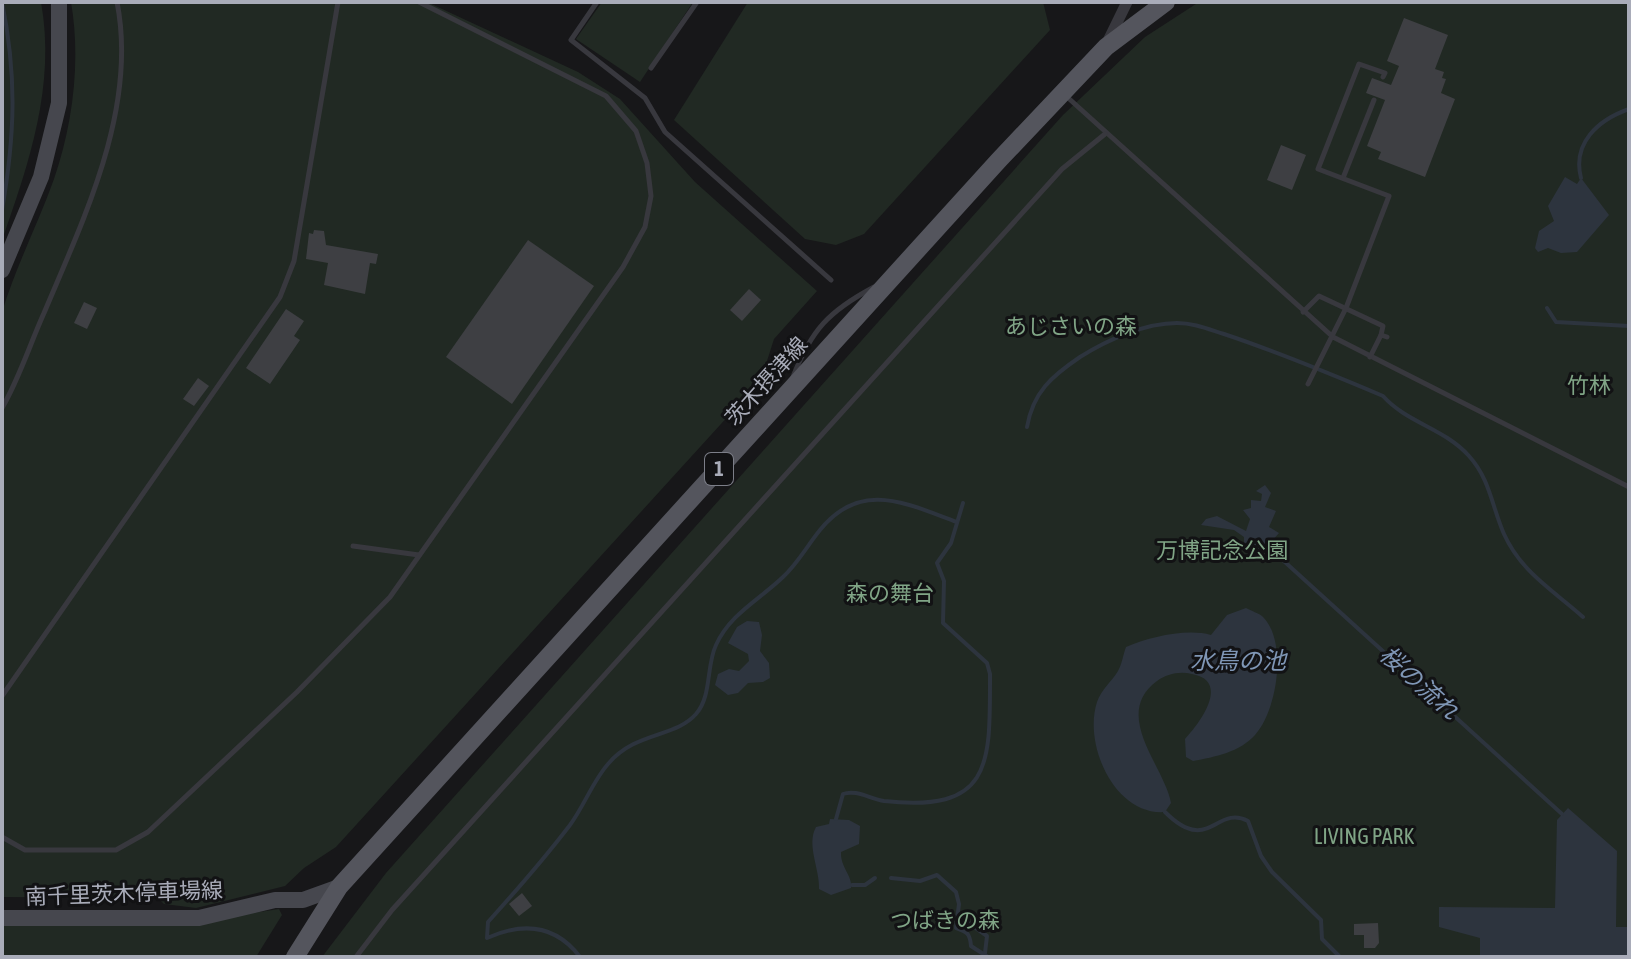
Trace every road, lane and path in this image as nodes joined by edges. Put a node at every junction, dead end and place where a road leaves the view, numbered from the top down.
1 (59, 2) edge
2 (117, 2) edge
3 (338, 2) edge
4 (419, 2) edge
5 (597, 2) edge
6 (697, 2) edge
7 (1127, 2) edge
8 (1166, 2) edge
9 (1106, 47) junction
10 (651, 68) dead end
11 (1383, 77) dead end
12 (1062, 93) junction
13 (1374, 100) dead end
14 (1105, 134) junction
15 (1343, 178) junction
16 (2, 270) edge
17 (831, 280) dead end
18 (1346, 308) junction
19 (1303, 312) junction
20 (1333, 337) junction
21 (1370, 357) junction
22 (1308, 384) dead end
23 (2, 408) edge
24 (1629, 487) edge
25 (353, 546) dead end
26 (419, 555) junction
27 (2, 696) edge
28 (2, 837) edge
29 (339, 887) junction
30 (2, 918) edge
31 (295, 957) edge
32 (356, 957) edge

1 - 16 main road
2 - 23 lane
3 - 27 lane
4 - 26 lane
5 - 17 lane
6 - 10 lane
7 - 9 street
8 - 9 main road, 茨木摂津線 / 1
9 - 12 main road, 茨木摂津線 / 1
11 - 15 lane
12 - 14 lane
12 - 29 main road, 茨木摂津線 / 1
13 - 15 lane
14 - 19 lane
14 - 32 lane
15 - 18 lane
18 - 19 lane
18 - 20 lane
18 - 21 lane
19 - 20 lane
20 - 21 lane
20 - 22 lane
21 - 24 lane
25 - 26 lane
26 - 28 lane
29 - 30 main road, 南千里茨木停車場線
29 - 31 main road, 茨木摂津線 / 1

